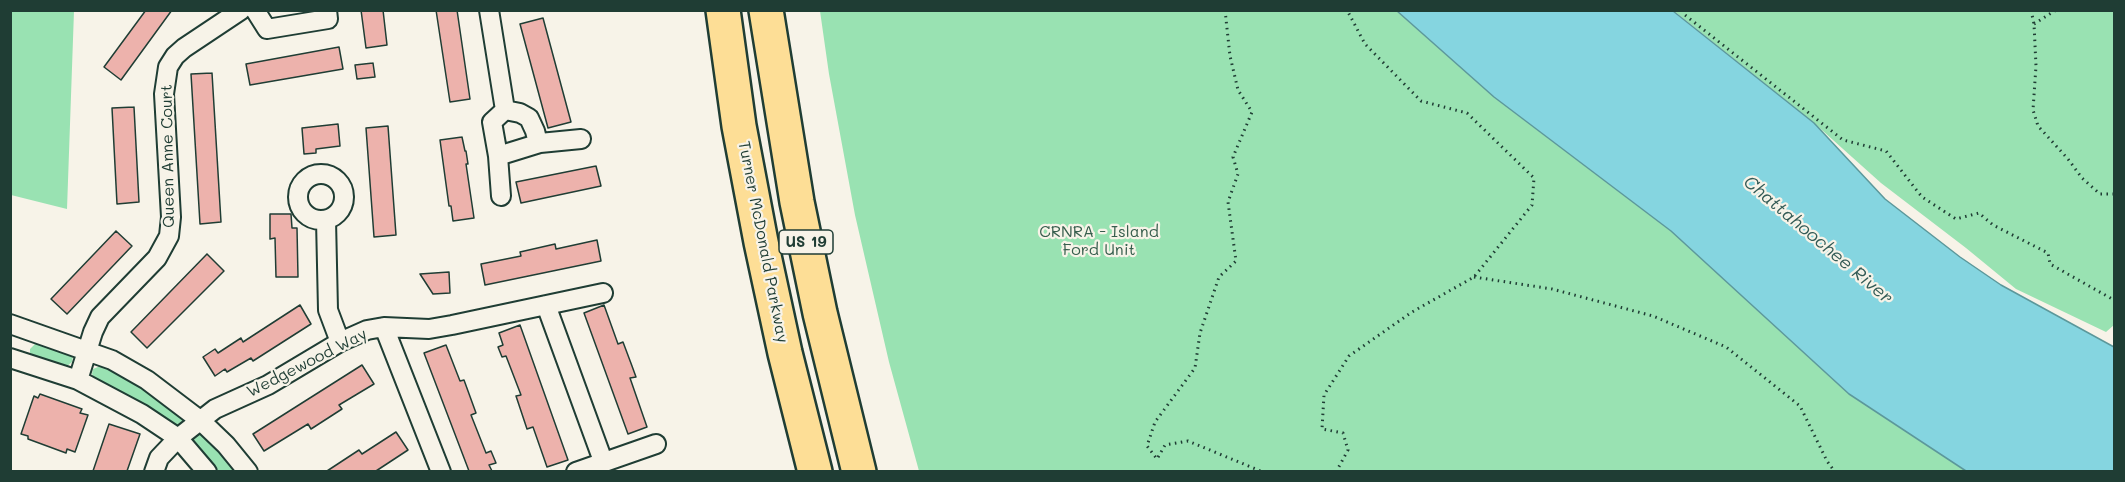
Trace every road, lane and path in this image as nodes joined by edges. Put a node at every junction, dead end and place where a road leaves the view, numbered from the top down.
1 (241, 10) edge
2 (255, 10) edge
3 (327, 10) edge
4 (489, 10) edge
5 (723, 10) edge
6 (766, 10) edge
7 (1225, 10) edge
8 (1347, 10) edge
9 (1688, 10) edge
10 (2031, 10) edge
11 (2056, 10) edge
12 (2034, 24) junction
13 (504, 110) junction
14 (581, 139) dead end
15 (538, 143) junction
16 (498, 156) junction
17 (2115, 194) edge
18 (501, 196) dead end
19 (326, 220) dead end
20 (1474, 277) junction
21 (603, 293) dead end
22 (2115, 300) edge
23 (546, 305) junction
24 (16, 326) edge
25 (384, 327) junction
26 (340, 342) junction
27 (87, 350) junction
28 (11, 358) edge
29 (78, 380) junction
30 (201, 421) junction
31 (178, 438) junction
32 (656, 444) dead end
33 (603, 461) junction
34 (154, 471) edge
35 (207, 471) edge
36 (248, 471) edge
37 (441, 471) edge
38 (576, 471) edge
39 (815, 471) edge
40 (859, 471) edge
41 (1263, 471) edge
42 (1336, 471) edge
43 (1835, 471) edge

1 - 27 street, Queen Anne Court
2 - 3 street
4 - 13 street
5 - 39 highway, Turner McDonald Parkway / US 19
6 - 40 highway, US 19
7 - 41 path
8 - 20 path
9 - 22 path
10 - 12 path
11 - 12 path
12 - 17 path
13 - 15 street
13 - 16 street
14 - 15 street
15 - 16 street
16 - 18 street
19 - 26 street
20 - 42 path
20 - 43 path
21 - 23 street, Wedgewood Way
23 - 25 street, Wedgewood Way
23 - 33 street
24 - 27 street
24 - 28 street
25 - 26 street, Wedgewood Way
25 - 37 street, Wedgewood Way
26 - 30 street, Wedgewood Way
27 - 29 street, Queen Anne Court
27 - 30 street
28 - 29 street
29 - 31 street
30 - 31 street, Wedgewood Way
30 - 36 street
31 - 34 street, Wedgewood Way
31 - 35 street
32 - 33 street
33 - 38 street

